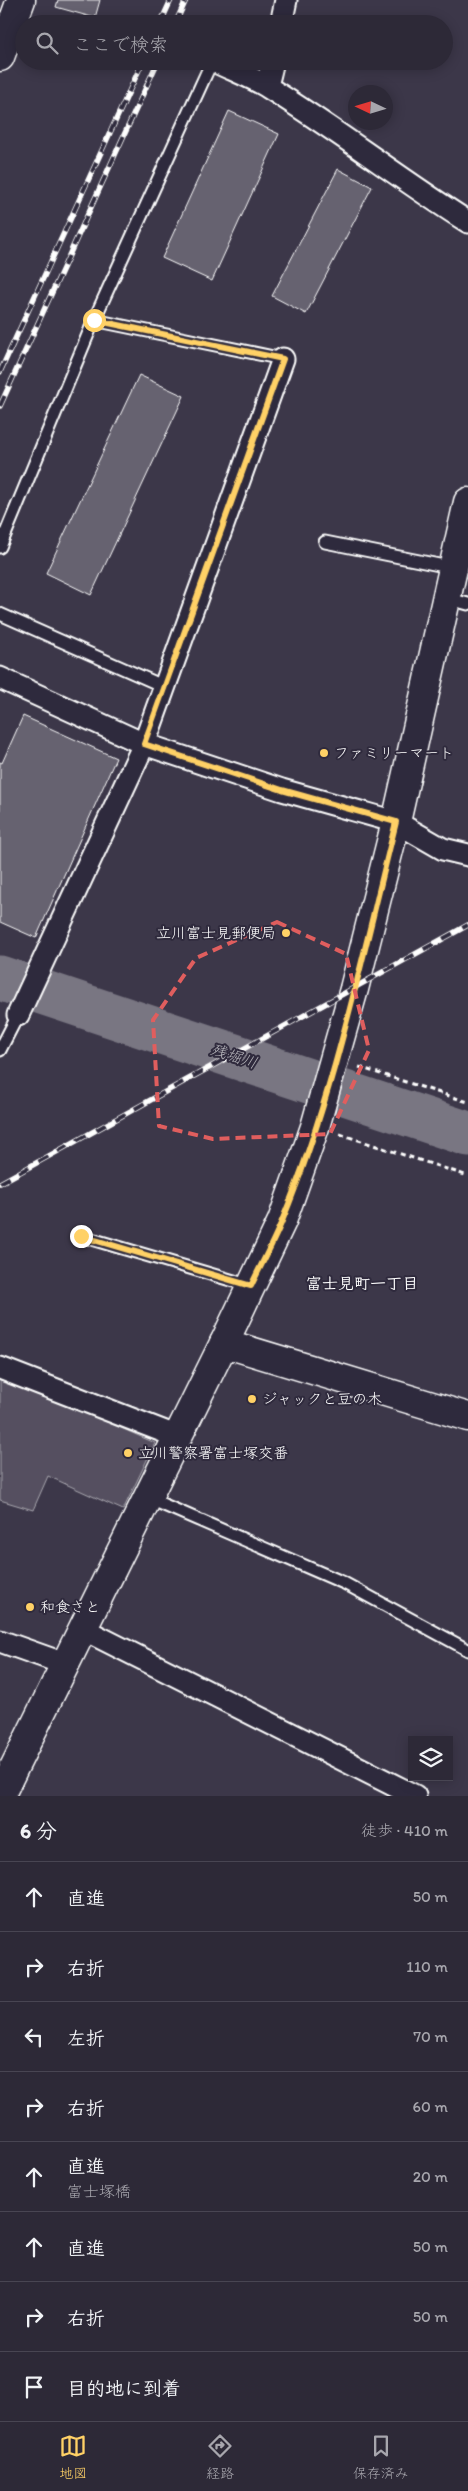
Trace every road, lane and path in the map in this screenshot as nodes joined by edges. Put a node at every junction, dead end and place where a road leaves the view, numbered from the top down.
1 (21, 0) edge
2 (286, 0) edge
3 (15, 15) edge
4 (283, 15) edge
5 (15, 16) edge
6 (0, 57) edge
7 (209, 70) edge
8 (232, 70) edge
9 (271, 70) edge
10 (267, 86) junction
11 (468, 222) edge
12 (94, 320) junction
13 (283, 359) joint
14 (468, 502) edge
15 (324, 542) dead end
16 (0, 547) edge
17 (454, 568) junction
18 (457, 601) edge
19 (0, 614) edge
20 (0, 678) edge
21 (165, 687) junction
22 (144, 744) junction
23 (396, 822) junction
24 (468, 855) edge
25 (18, 1015) joint
26 (0, 1050) edge
27 (335, 1060) junction
28 (468, 1102) edge
29 (315, 1126) junction
30 (468, 1176) edge
31 (81, 1236) dead end
32 (251, 1286) junction
33 (224, 1343) junction
34 (0, 1368) edge
35 (468, 1417) edge
36 (178, 1437) junction
37 (148, 1498) junction
38 (83, 1629) junction
39 (0, 1641) edge
40 (468, 1650) edge
41 (65, 1664) junction
42 (0, 1796) edge
43 (415, 1796) edge

1 - 3 main road
2 - 4 street
5 - 6 main road
7 - 12 lane
8 - 10 street
9 - 10 street
10 - 11 street
12 - 13 lane
12 - 16 lane
13 - 21 street
14 - 17 main road
15 - 17 lane
17 - 18 main road
18 - 23 main road
19 - 21 lane
20 - 22 street
21 - 22 street
22 - 23 street
22 - 25 street
23 - 24 street
23 - 27 main road
25 - 26 lane
27 - 28 path
27 - 29 main road
29 - 30 path
29 - 32 main road
31 - 32 lane
32 - 33 main road
33 - 35 main road
33 - 36 main road
34 - 36 street
36 - 37 main road
37 - 38 main road
37 - 40 lane
38 - 41 main road
38 - 43 street
39 - 41 street
41 - 42 main road

